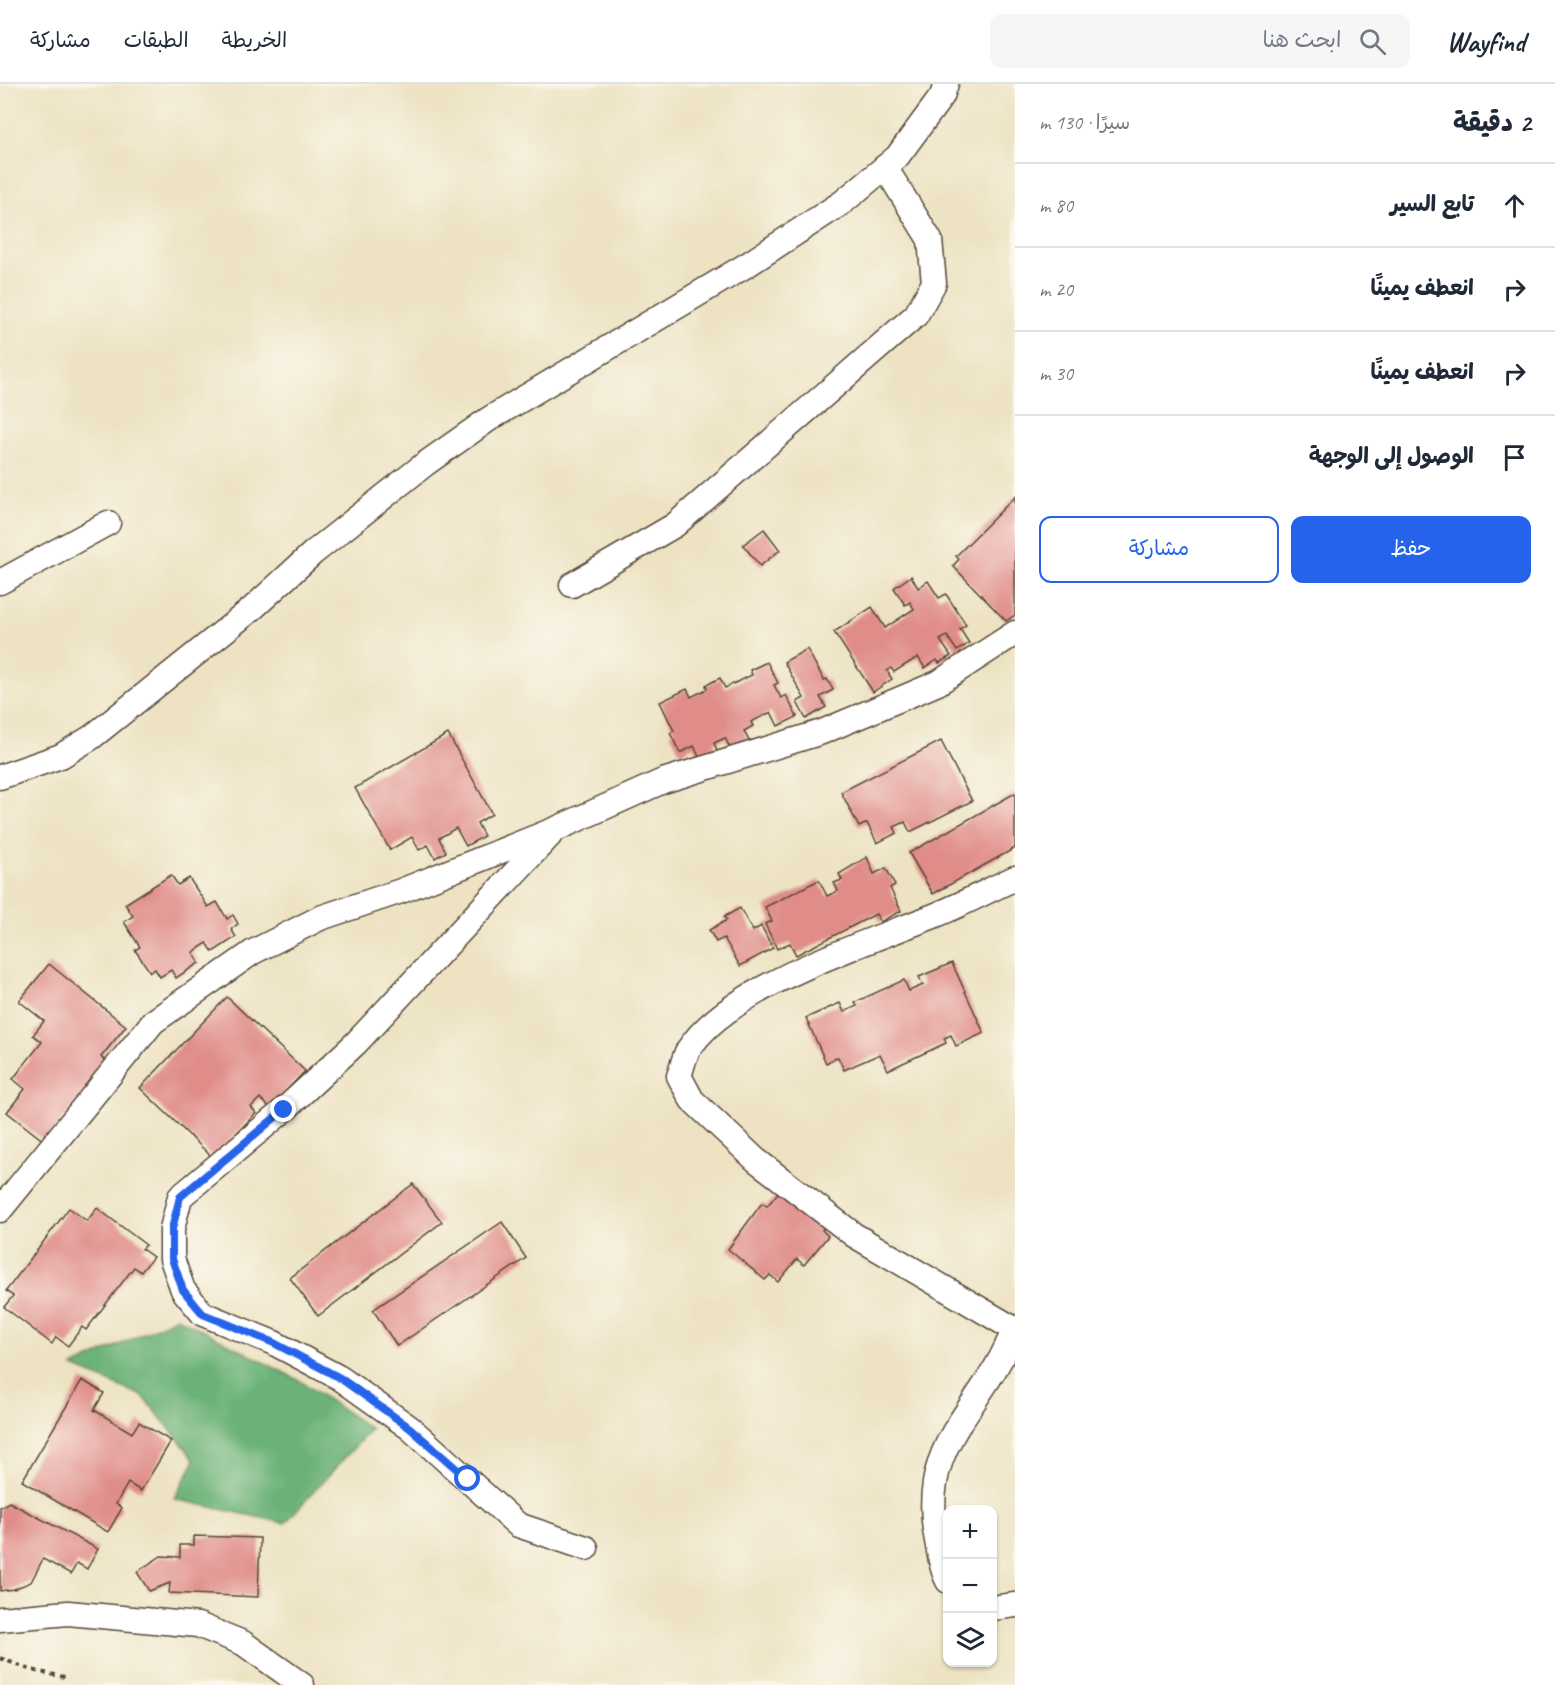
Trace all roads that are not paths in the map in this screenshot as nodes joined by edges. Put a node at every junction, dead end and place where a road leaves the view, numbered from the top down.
1 (946, 84) edge
2 (885, 166) junction
3 (108, 523) dead end
4 (0, 582) edge
5 (572, 585) dead end
6 (1015, 633) edge
7 (0, 777) edge
8 (556, 829) junction
9 (1015, 878) edge
10 (0, 1210) edge
11 (1015, 1329) edge
12 (586, 1548) dead end
13 (943, 1561) edge
14 (1015, 1605) edge
15 (997, 1607) edge
16 (0, 1619) edge
17 (302, 1685) edge

1 - 2 street
2 - 5 street
2 - 7 street
3 - 4 street
6 - 8 street
8 - 10 street
8 - 12 street
9 - 11 street
11 - 13 street
14 - 15 street
16 - 17 street

